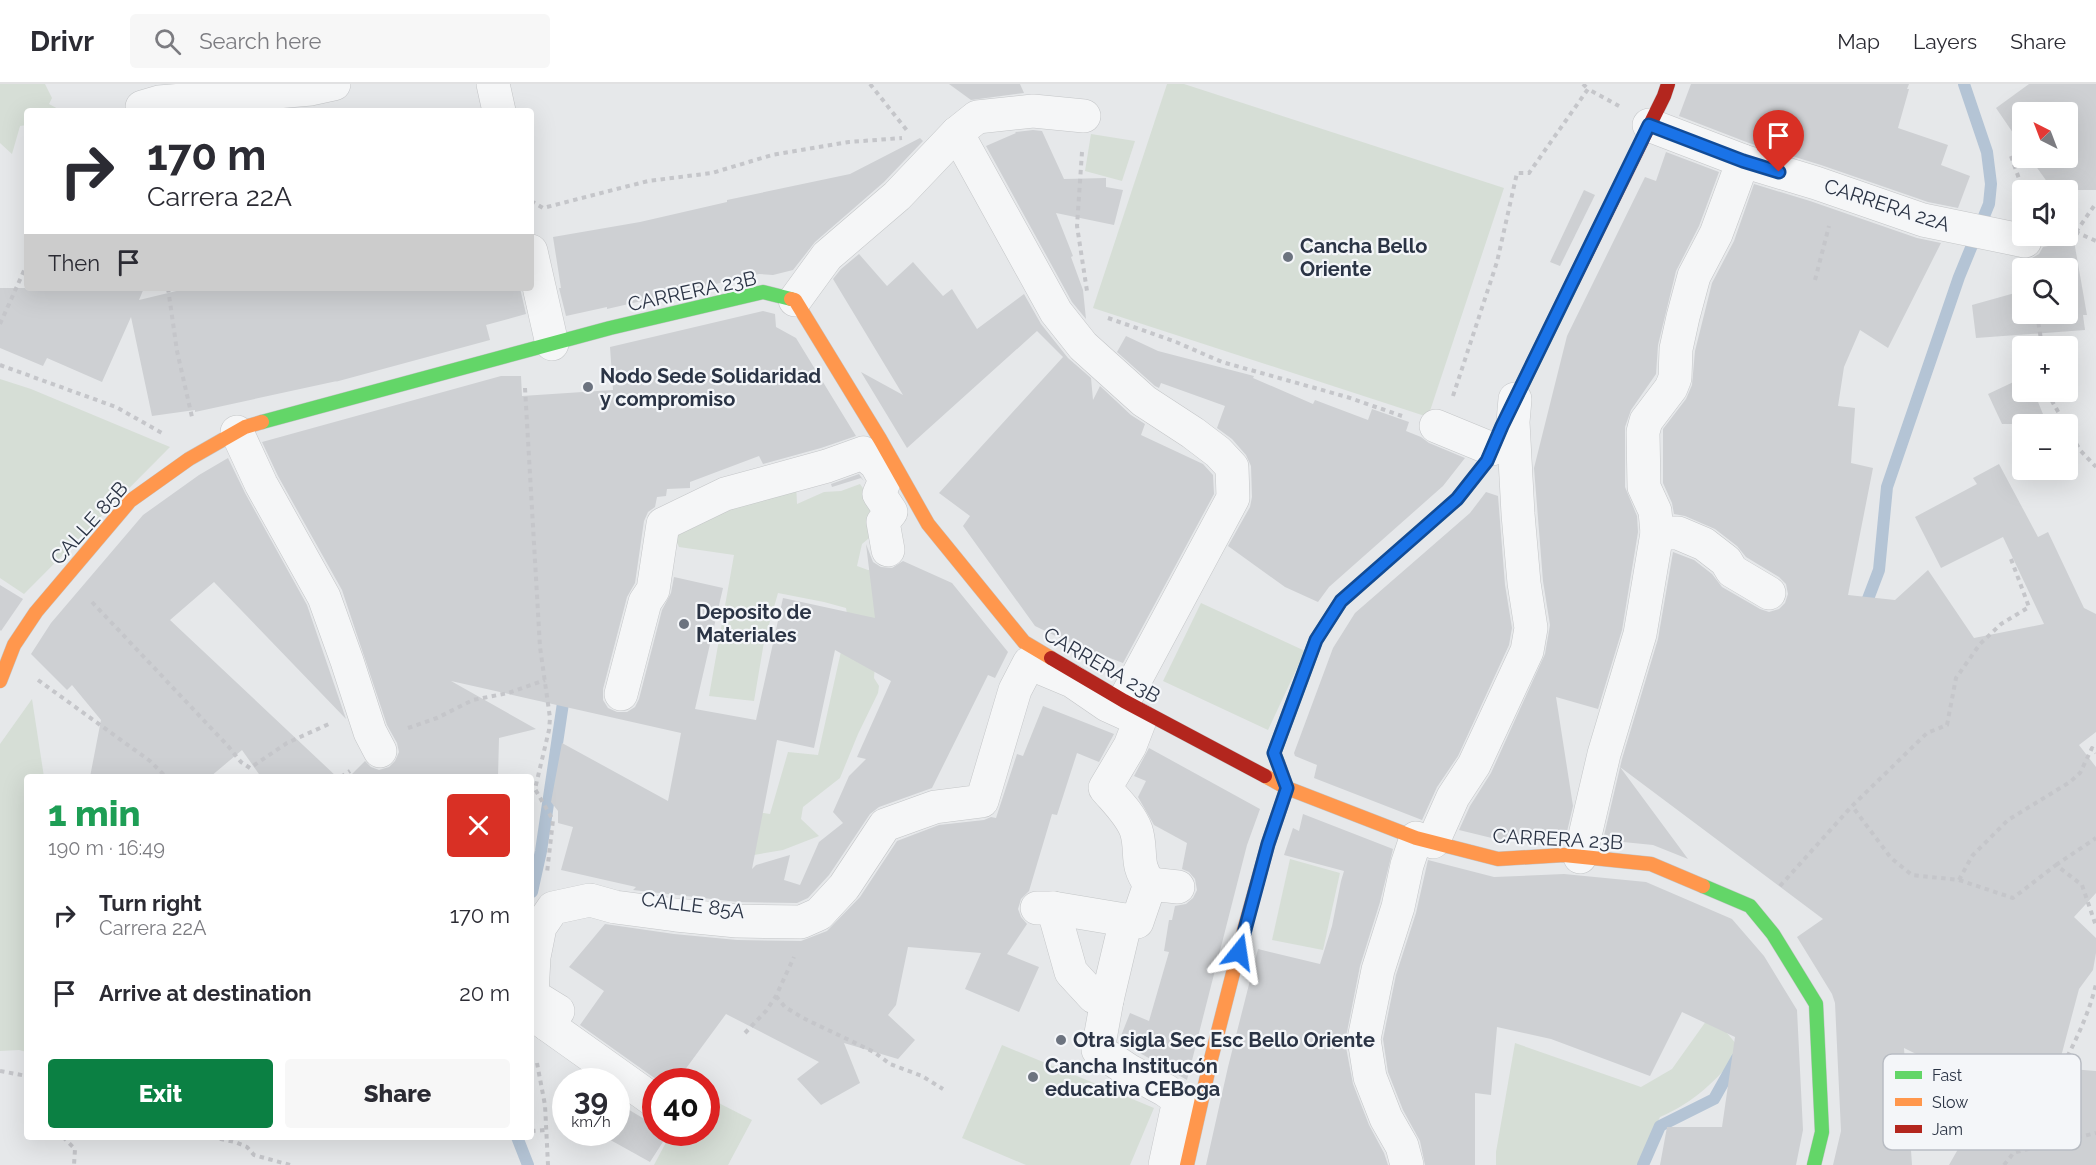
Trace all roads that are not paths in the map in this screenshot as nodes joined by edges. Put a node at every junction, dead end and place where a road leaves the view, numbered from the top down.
1 (334, 84) edge
2 (493, 84) edge
3 (1668, 84) edge
4 (141, 101) edge
5 (498, 108) edge
6 (1084, 116) road end
7 (1649, 125) junction
8 (957, 133) junction
9 (1743, 161) junction
10 (2012, 240) edge
11 (533, 291) edge
12 (795, 300) junction
13 (537, 348) junction
14 (1515, 399) junction
15 (1436, 426) road end
16 (241, 429) junction
17 (880, 439) junction
18 (1492, 449) junction
19 (704, 487) dead end
20 (1658, 533) junction
21 (888, 550) dead end
22 (1769, 593) dead end
23 (1024, 642) junction
24 (8, 649) edge
25 (0, 681) edge
26 (621, 693) dead end
27 (1124, 701) junction
28 (380, 751) road end
29 (1287, 788) junction
30 (1425, 839) junction
31 (1580, 857) junction
32 (1126, 920) junction
33 (534, 927) edge
34 (534, 957) edge
35 (534, 996) edge
36 (1107, 1000) junction
37 (537, 1021) edge
38 (642, 1092) edge
39 (1165, 1165) edge
40 (1187, 1165) edge
41 (1407, 1165) edge
42 (1815, 1165) edge

1 - 4 street
2 - 5 street
3 - 7 street
6 - 8 street
7 - 9 street, CARRERA 22A
7 - 14 street
8 - 12 street
8 - 27 street
9 - 10 street, CARRERA 22A
9 - 20 street
11 - 13 street
12 - 13 street, CARRERA 23B
12 - 17 street, CARRERA 23B
13 - 16 street, CARRERA 23B
14 - 18 street
14 - 30 street
15 - 18 street
16 - 24 street, CALLE 85B
16 - 28 street
17 - 19 street
17 - 23 street, CARRERA 23B
18 - 29 street
20 - 22 street
20 - 31 street
21 - 26 street
23 - 27 street, CARRERA 23B
23 - 33 street, CALLE 85A
24 - 25 street, CALLE 85B
27 - 29 street, CARRERA 23B
29 - 30 street, CARRERA 23B
29 - 40 street
30 - 31 street, CARRERA 23B
30 - 41 street
31 - 42 street, CARRERA 23B
32 - 34 street
32 - 36 street
32 - 36 street
35 - 37 street
36 - 39 street
37 - 38 street

